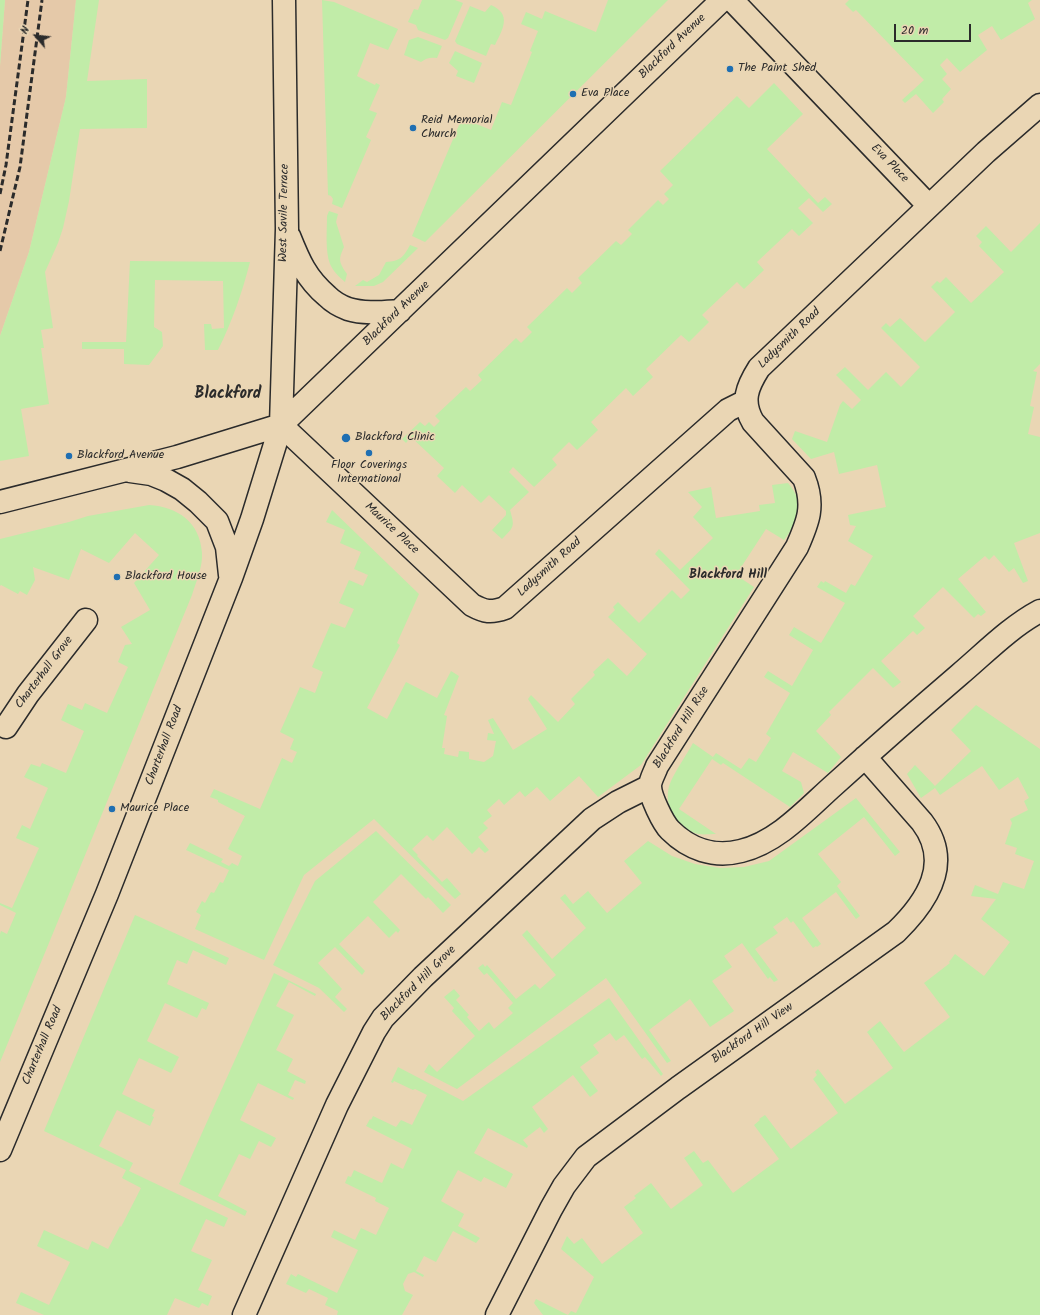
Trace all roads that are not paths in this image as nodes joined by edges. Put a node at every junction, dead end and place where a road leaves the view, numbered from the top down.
1 (284, 0) edge
2 (722, 0) edge
3 (732, 0) edge
4 (1040, 105) edge
5 (929, 206) junction
6 (287, 229) junction
7 (400, 311) junction
8 (746, 401) junction
9 (281, 425) junction
10 (125, 470) junction
11 (0, 502) edge
12 (231, 578) junction
13 (1040, 611) edge
14 (487, 612) joint
15 (86, 620) dead end
16 (2, 730) edge
17 (865, 757) junction
18 (650, 786) junction
19 (0, 1150) edge
20 (244, 1315) edge
21 (497, 1315) edge

1 - 6 street, West Savile Terrace
2 - 7 street, Blackford Avenue
3 - 5 street, Eva Place
4 - 5 street, Ladysmith Road
5 - 8 street, Ladysmith Road
6 - 7 street
6 - 9 street, West Savile Terrace
7 - 9 street, Blackford Avenue
8 - 14 street, Ladysmith Road
8 - 18 street, Blackford Hill Rise
9 - 10 street, Blackford Avenue
9 - 12 street, Charterhall Road
9 - 14 street, Maurice Place
10 - 11 street, Blackford Avenue
10 - 12 street
12 - 19 street, Charterhall Road
13 - 17 street
15 - 16 street, Charterhall Grove
17 - 18 street
17 - 21 street, Blackford Hill View
18 - 20 street, Blackford Hill Grove

